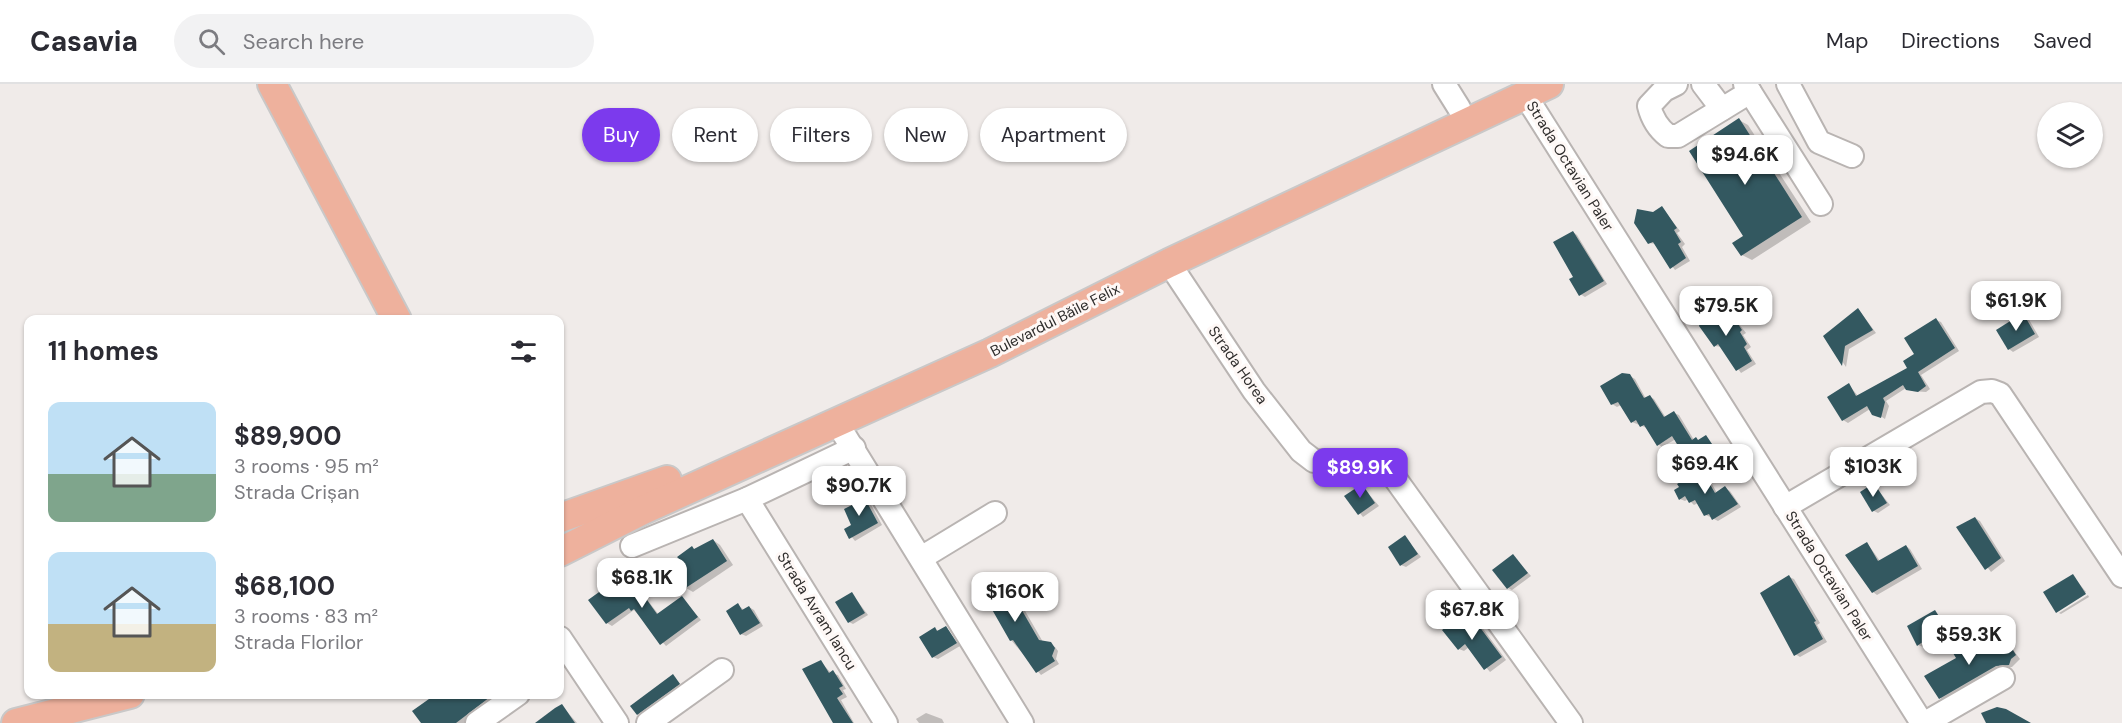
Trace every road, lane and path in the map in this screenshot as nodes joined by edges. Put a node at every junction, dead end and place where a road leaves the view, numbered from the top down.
1 (272, 84) edge
2 (1444, 84) edge
3 (1676, 84) edge
4 (1704, 84) edge
5 (1788, 84) edge
6 (1528, 88) edge
7 (1747, 88) edge
8 (1459, 108) junction
9 (1722, 109) junction
10 (1852, 156) dead end
11 (1821, 204) dead end
12 (1169, 263) junction
13 (394, 315) edge
14 (837, 423) junction
15 (854, 448) junction
16 (747, 499) junction
17 (1785, 507) junction
18 (995, 513) dead end
19 (564, 517) edge
20 (632, 546) dead end
21 (564, 550) edge
22 (921, 558) junction
23 (2122, 576) edge
24 (564, 653) edge
25 (722, 670) dead end
26 (2003, 678) dead end
27 (45, 699) edge
28 (110, 699) edge
29 (511, 699) edge
30 (0, 711) edge
31 (16, 723) edge
32 (477, 723) edge
33 (617, 723) edge
34 (648, 723) edge
35 (886, 723) edge
36 (1022, 723) edge
37 (1571, 723) edge
38 (1924, 723) edge

1 - 13 main road
2 - 8 street
3 - 9 street
4 - 9 street
5 - 10 street
6 - 8 main road, Bulevardul Băile Felix
6 - 12 main road, Bulevardul Băile Felix
6 - 17 street, Strada Octavian Paler
7 - 9 street
7 - 11 street
8 - 19 main road, Bulevardul Băile Felix
12 - 14 main road, Bulevardul Băile Felix
12 - 37 street, Strada Horea
14 - 15 street
14 - 21 main road, Bulevardul Băile Felix
15 - 16 street
15 - 22 street
16 - 20 street
16 - 35 street, Strada Avram Iancu
17 - 23 street
17 - 38 street, Strada Octavian Paler
18 - 22 street
22 - 36 street
24 - 33 street
25 - 34 street
26 - 38 street
27 - 30 main road
28 - 31 main road
29 - 32 street

